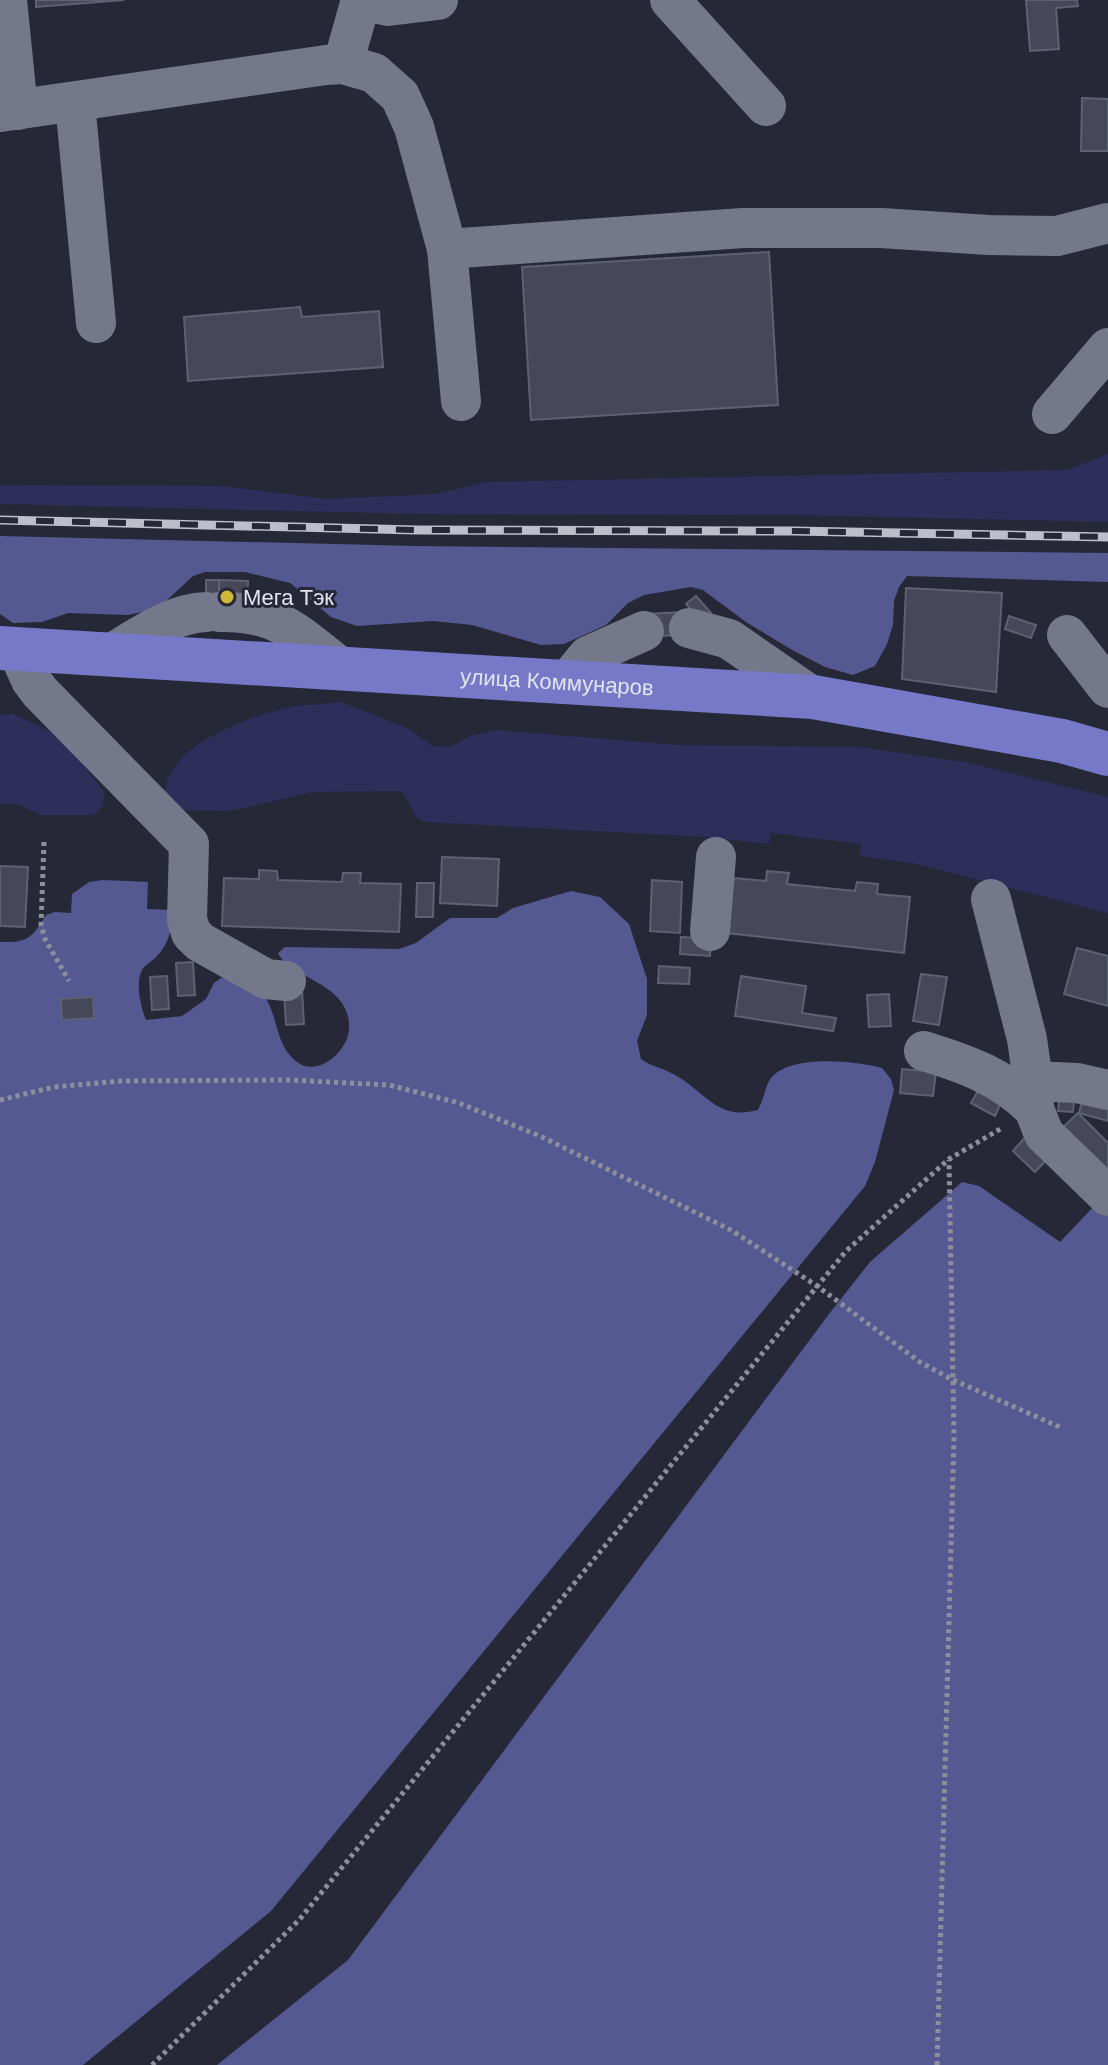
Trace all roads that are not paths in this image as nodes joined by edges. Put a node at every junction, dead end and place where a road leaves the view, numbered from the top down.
1 (7, 0) edge
2 (361, 0) edge
3 (438, 0) edge
4 (670, 0) edge
5 (343, 64) junction
6 (75, 103) junction
7 (766, 106) dead end
8 (9, 111) edge
9 (1108, 223) edge
10 (447, 249) junction
11 (96, 323) dead end
12 (1108, 348) edge
13 (461, 401) dead end
14 (1052, 414) dead end
15 (689, 628) dead end
16 (644, 631) dead end
17 (1067, 635) dead end
18 (8, 649) edge
19 (111, 654) junction
20 (343, 669) junction
21 (565, 684) junction
22 (1108, 688) edge
23 (813, 697) junction
24 (1108, 754) edge
25 (716, 857) dead end
26 (991, 899) dead end
27 (710, 931) dead end
28 (286, 981) dead end
29 (924, 1051) dead end
30 (1108, 1090) edge
31 (1033, 1095) junction
32 (1108, 1196) edge

1 - 8 lane
2 - 3 lane
2 - 5 lane
4 - 7 lane
5 - 6 lane
5 - 10 lane
6 - 8 lane
6 - 11 lane
9 - 10 lane
10 - 13 lane
12 - 14 lane
15 - 23 lane
16 - 21 lane
17 - 22 lane
18 - 19 main road, улица Коммунаров
18 - 28 lane
19 - 20 main road, улица Коммунаров
19 - 20 lane
20 - 21 main road, улица Коммунаров
21 - 23 main road, улица Коммунаров
23 - 24 main road, улица Коммунаров
25 - 27 lane
26 - 31 lane
29 - 31 lane
30 - 31 lane
31 - 32 lane

